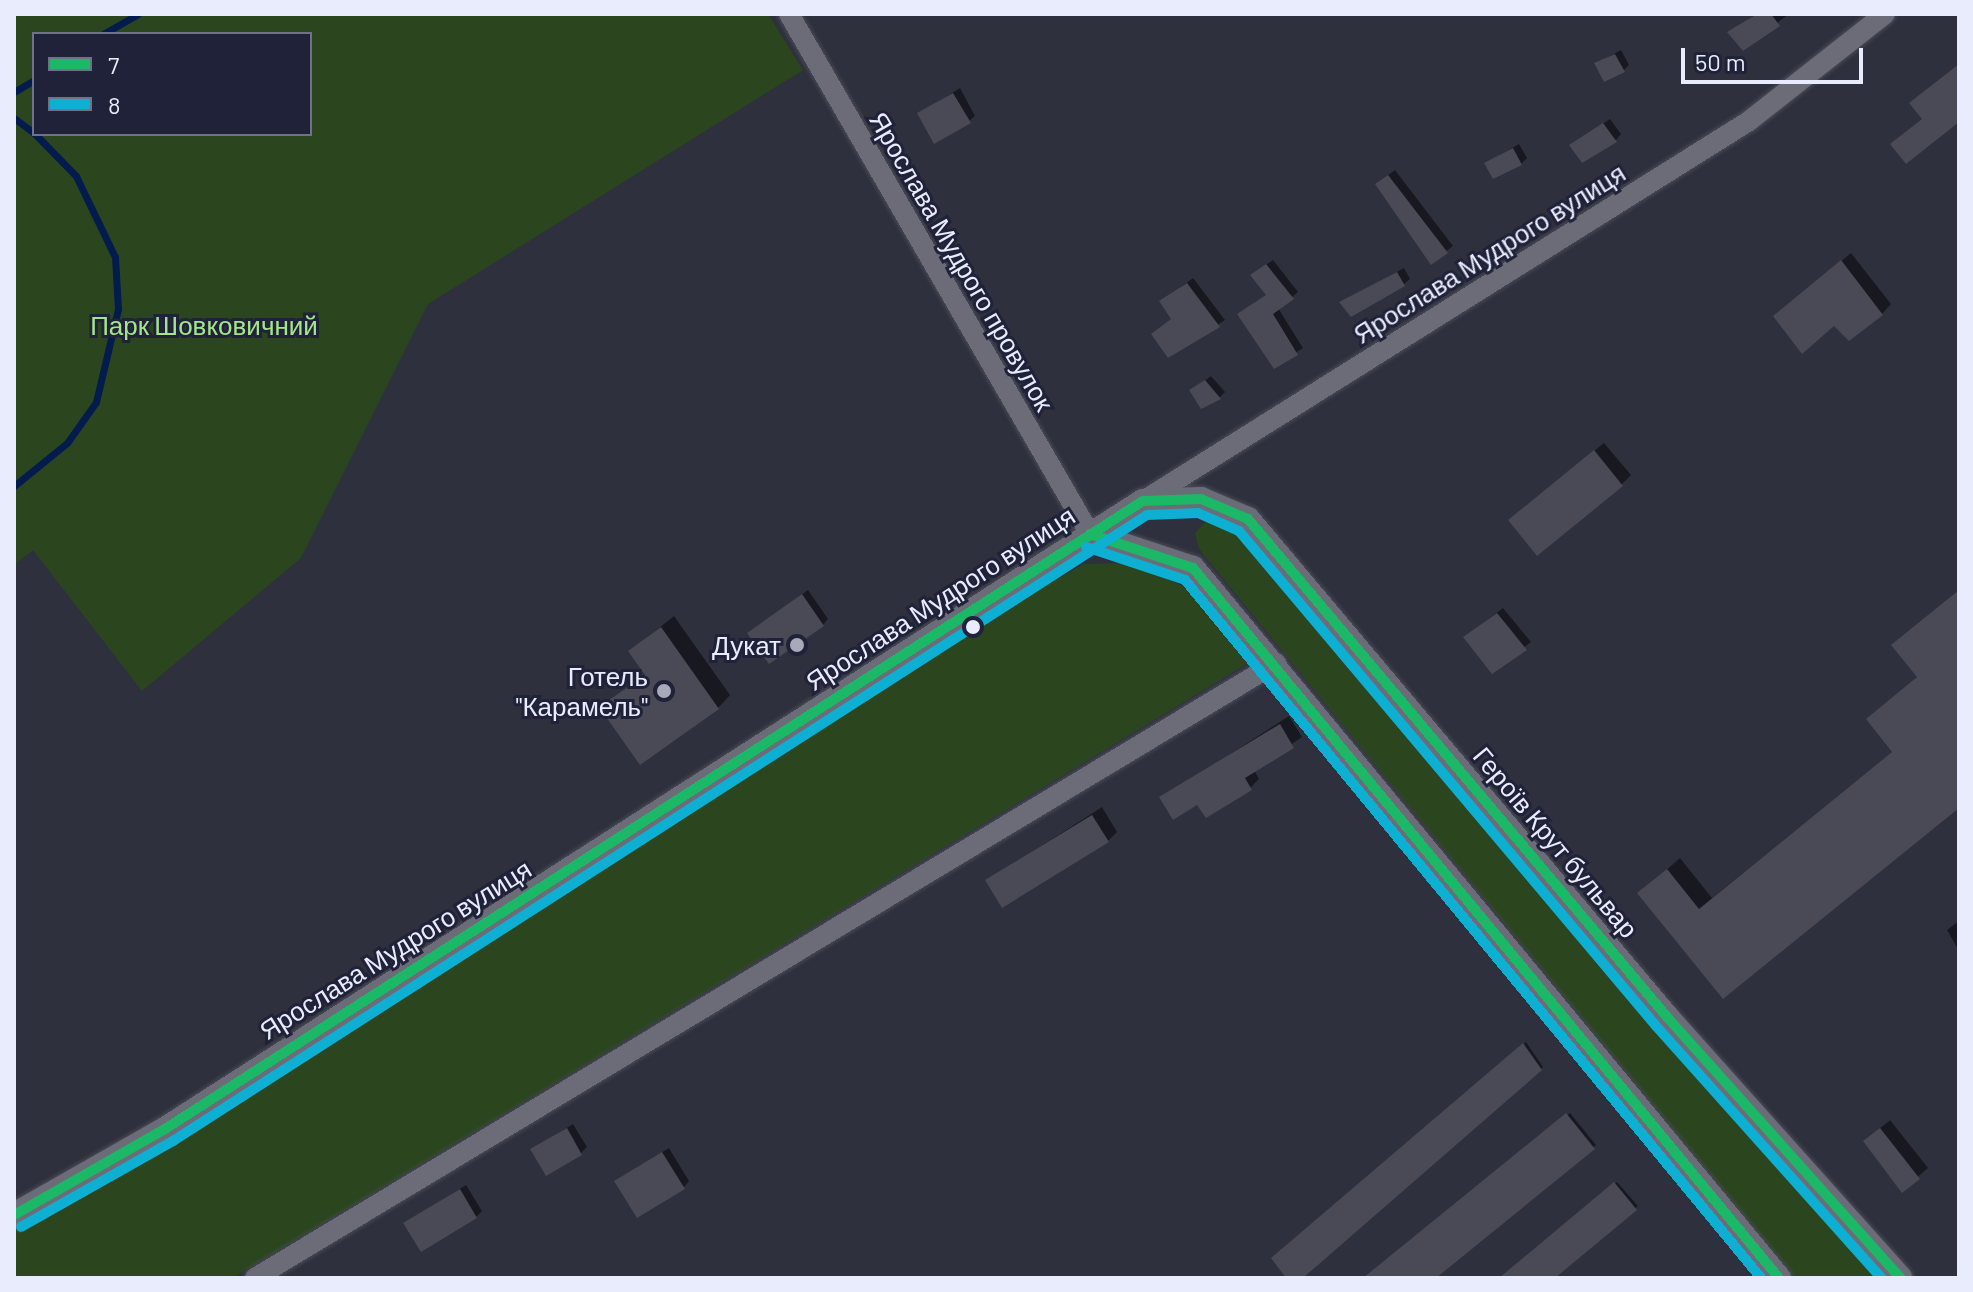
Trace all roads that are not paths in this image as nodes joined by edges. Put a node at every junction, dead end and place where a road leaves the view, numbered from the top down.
1 (789, 14) edge
2 (1885, 14) edge
3 (1143, 501) junction
4 (1090, 534) junction
5 (1276, 663) junction
6 (14, 1215) edge
7 (255, 1278) edge
8 (1779, 1278) edge
9 (1900, 1278) edge

1 - 4 street, Ярослава Мудрого провулок
2 - 3 street, Ярослава Мудрого вулиця
3 - 4 street, Ярослава Мудрого вулиця
3 - 9 street, Героїв Крут бульвар
4 - 5 street
4 - 6 street, Ярослава Мудрого вулиця
5 - 7 street
5 - 8 street

